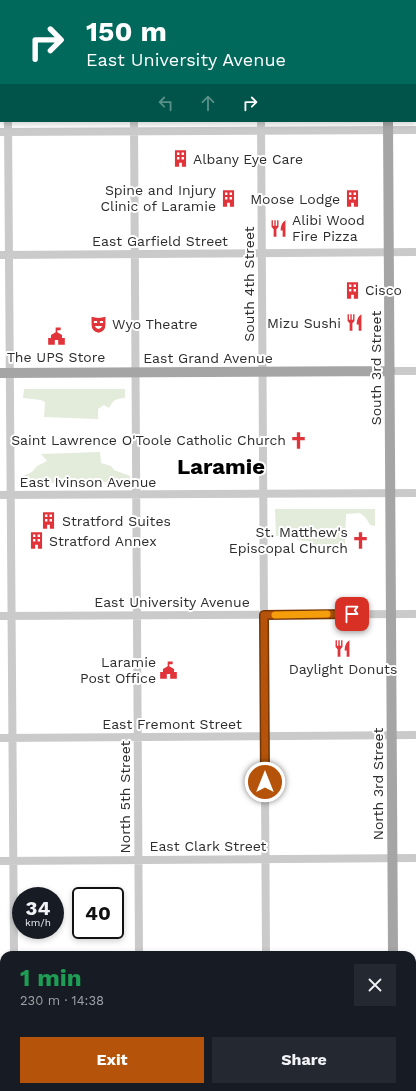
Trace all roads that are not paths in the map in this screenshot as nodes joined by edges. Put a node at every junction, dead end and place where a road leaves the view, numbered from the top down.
1 (8, 122) edge
2 (134, 122) edge
3 (261, 122) edge
4 (388, 125) edge
5 (261, 130) junction
6 (416, 130) edge
7 (134, 131) junction
8 (4, 132) edge
9 (389, 252) junction
10 (416, 252) edge
11 (262, 253) junction
12 (134, 254) junction
13 (0, 255) edge
14 (9, 255) junction
15 (390, 371) junction
16 (416, 371) edge
17 (135, 372) junction
18 (262, 372) junction
19 (5, 373) edge
20 (263, 493) junction
21 (390, 493) junction
22 (416, 493) edge
23 (136, 494) junction
24 (0, 495) edge
25 (11, 495) junction
26 (391, 614) junction
27 (416, 614) edge
28 (264, 615) junction
29 (0, 616) edge
30 (12, 616) junction
31 (137, 616) junction
32 (392, 735) junction
33 (416, 735) edge
34 (265, 736) junction
35 (138, 737) junction
36 (0, 738) edge
37 (13, 738) junction
38 (392, 858) junction
39 (416, 858) edge
40 (266, 859) junction
41 (139, 860) junction
42 (0, 861) edge
43 (14, 861) junction
44 (14, 951) edge
45 (139, 951) edge
46 (266, 951) edge
47 (393, 951) edge

1 - 8 street
2 - 7 street, North 5th Street
3 - 5 street, South 4th Street
4 - 5 street
4 - 6 street
4 - 9 main road, South 3rd Street
5 - 7 street
5 - 11 street, South 4th Street
7 - 8 street
7 - 12 street, North 5th Street
8 - 14 street
9 - 10 street, East Garfield Street
9 - 11 street, East Garfield Street
9 - 15 main road, South 3rd Street
11 - 12 street, East Garfield Street
11 - 18 street, South 4th Street
12 - 14 street, East Garfield Street
12 - 17 street, North 5th Street
13 - 14 street, East Garfield Street
14 - 19 street
15 - 16 street, East Grand Avenue
15 - 18 main road, East Grand Avenue
15 - 21 main road, South 3rd Street
17 - 18 main road, East Grand Avenue
17 - 19 main road, East Grand Avenue
17 - 23 street, North 5th Street
18 - 20 street, South 4th Street
19 - 25 street
20 - 21 street, East Ivinson Avenue
20 - 23 street, East Ivinson Avenue
20 - 28 street, South 4th Street
21 - 22 street, East Ivinson Avenue
21 - 26 main road, South 3rd Street
23 - 25 street, East Ivinson Avenue
23 - 31 street, North 5th Street
24 - 25 street, East Ivinson Avenue
25 - 30 street
26 - 27 street, East University Avenue
26 - 28 street, East University Avenue
26 - 32 main road, North 3rd Street
28 - 31 street, East University Avenue
28 - 34 street, South 4th Street
29 - 30 street, East University Avenue
30 - 31 street, East University Avenue
30 - 37 street
31 - 35 street, North 5th Street
32 - 33 street, East Fremont Street
32 - 34 street, East Fremont Street
32 - 38 main road, North 3rd Street
34 - 35 street, East Fremont Street
34 - 40 street, South 4th Street
35 - 37 street, East Fremont Street
35 - 41 street, North 5th Street
36 - 37 street, East Fremont Street
37 - 43 street
38 - 39 street, East Clark Street
38 - 40 street, East Clark Street
38 - 47 main road, North 3rd Street
40 - 41 street, East Clark Street
40 - 46 street, South 4th Street
41 - 43 street, East Clark Street
41 - 45 street, North 5th Street
42 - 43 street, East Clark Street
43 - 44 street

